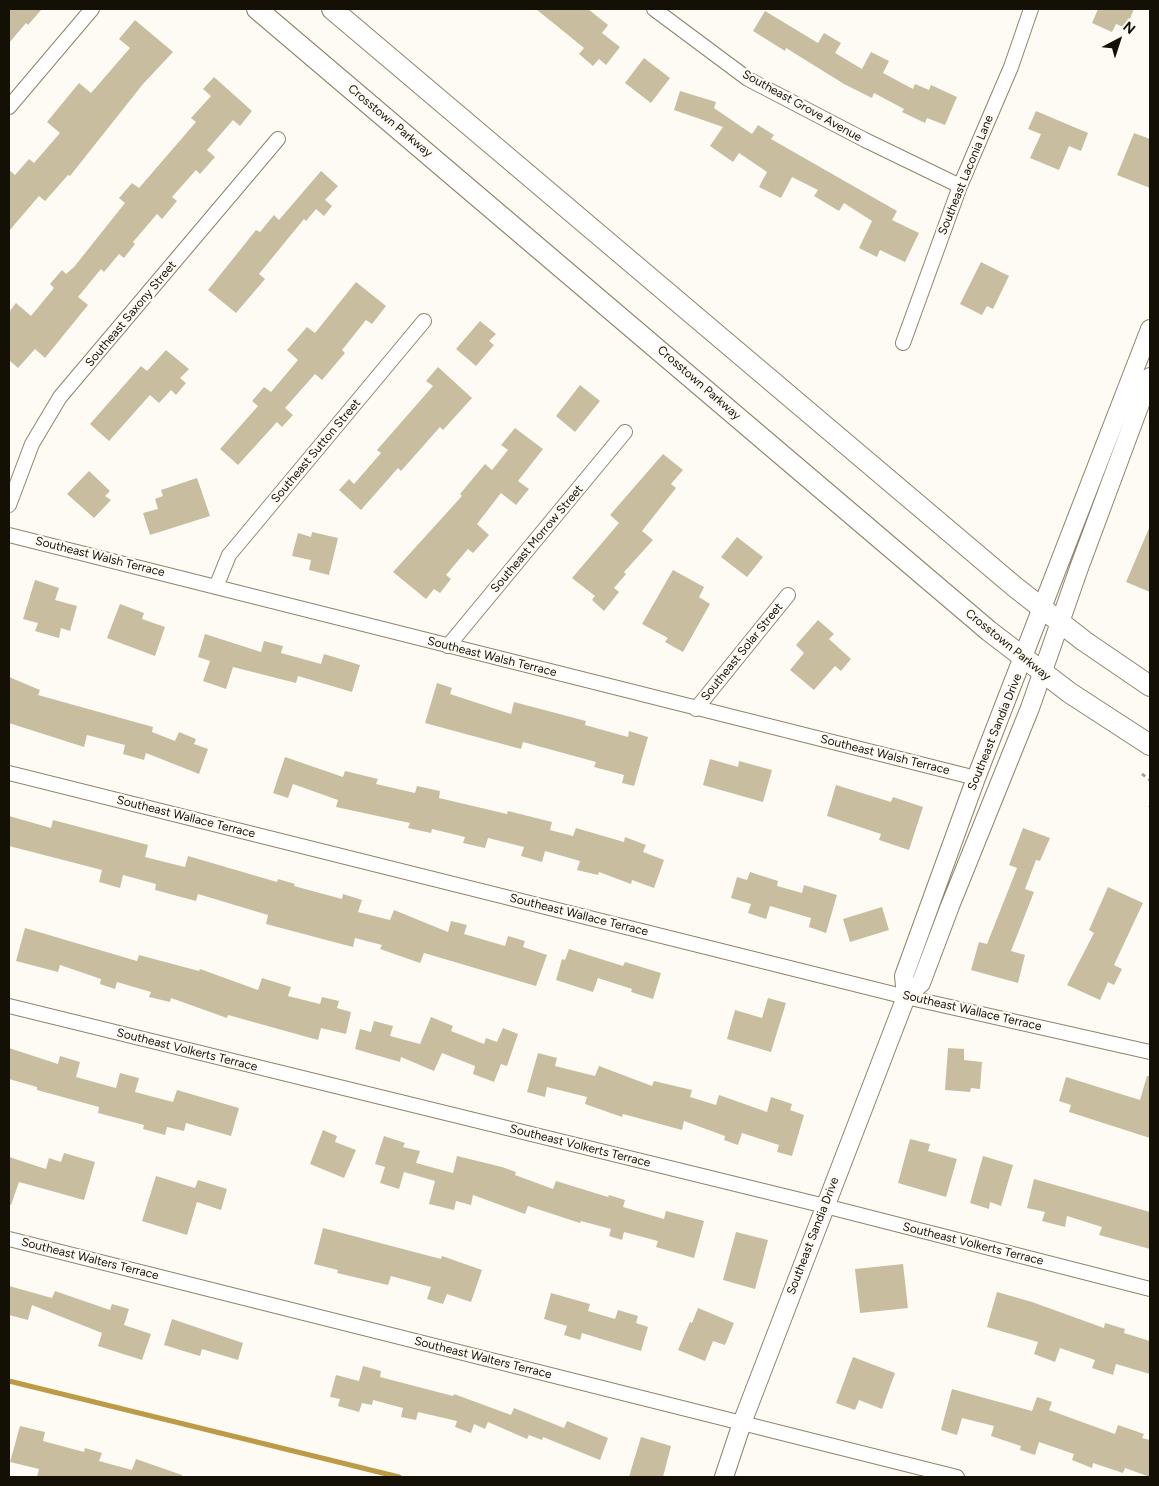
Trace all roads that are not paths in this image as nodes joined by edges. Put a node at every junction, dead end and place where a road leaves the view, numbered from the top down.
1 (92, 9) edge
2 (257, 9) edge
3 (332, 9) edge
4 (654, 9) edge
5 (1031, 9) edge
6 (9, 107) edge
7 (278, 139) dead end
8 (960, 186) junction
9 (424, 321) dead end
10 (1150, 330) edge
11 (903, 343) dead end
12 (1150, 377) edge
13 (625, 432) dead end
14 (9, 504) edge
15 (9, 535) edge
16 (216, 587) junction
17 (788, 594) dead end
18 (1042, 609) junction
19 (1061, 624) junction
20 (448, 646) junction
21 (1023, 659) junction
22 (1043, 674) junction
23 (1150, 686) edge
24 (696, 709) junction
25 (1150, 745) edge
26 (9, 773) edge
27 (976, 778) junction
28 (906, 997) junction
29 (9, 1006) edge
30 (1149, 1049) edge
31 (825, 1206) junction
32 (9, 1239) edge
33 (1150, 1289) edge
34 (742, 1423) junction
35 (724, 1477) edge
36 (957, 1477) edge

1 - 6 street
2 - 21 main road, Crosstown Parkway
3 - 18 main road
4 - 8 street, Southeast Grove Avenue
5 - 8 street, Southeast Laconia Lane
7 - 14 street, Southeast Saxony Street
8 - 11 street, Southeast Laconia Lane
9 - 16 street, Southeast Sutton Street
10 - 18 street, Southeast Sandia Drive
12 - 19 street, Southeast Sandia Drive
13 - 20 street, Southeast Morrow Street
15 - 16 street, Southeast Walsh Terrace
16 - 20 street, Southeast Walsh Terrace
17 - 24 street, Southeast Solar Street
18 - 19 main road
18 - 21 street, Southeast Sandia Drive
19 - 22 street, Southeast Sandia Drive
19 - 23 main road
20 - 24 street, Southeast Walsh Terrace
21 - 22 main road, Crosstown Parkway
21 - 27 street, Southeast Sandia Drive
22 - 25 main road, Crosstown Parkway
22 - 28 street, Southeast Sandia Drive
24 - 27 street, Southeast Walsh Terrace
26 - 28 street, Southeast Wallace Terrace
27 - 28 street, Southeast Sandia Drive
28 - 30 street, Southeast Wallace Terrace
28 - 31 street, Southeast Sandia Drive
29 - 31 street, Southeast Volkerts Terrace
31 - 33 street, Southeast Volkerts Terrace
31 - 34 street, Southeast Sandia Drive
32 - 34 street, Southeast Walters Terrace
34 - 35 street, Southeast Sandia Drive
34 - 36 street, Southeast Walters Terrace

